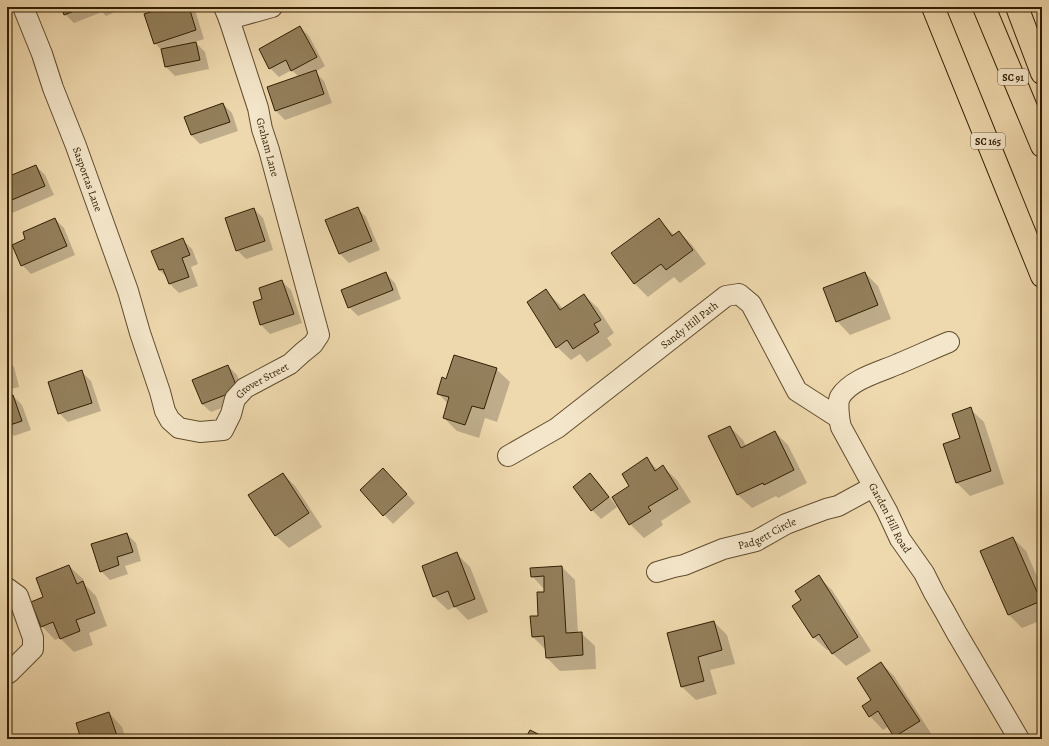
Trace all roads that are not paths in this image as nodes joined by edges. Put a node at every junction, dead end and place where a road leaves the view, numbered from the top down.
1 (23, 7) edge
2 (272, 7) edge
3 (933, 7) edge
4 (984, 7) edge
5 (1017, 7) edge
6 (227, 13) edge
7 (1042, 73) edge
8 (1042, 146) edge
9 (1042, 276) edge
10 (307, 290) joint
11 (949, 342) dead end
12 (147, 354) joint
13 (839, 418) junction
14 (508, 456) dead end
15 (873, 487) junction
16 (657, 572) dead end
17 (7, 588) edge
18 (7, 674) edge
19 (1019, 739) edge

1 - 12 street, Sasportas Lane
2 - 6 street
3 - 9 main road, SC 165
4 - 8 main road, SC 91
5 - 7 main road, SC 91
6 - 10 street, Graham Lane
10 - 12 street, Grover Street
11 - 13 street, Garden Hill Road
13 - 14 street, Sandy Hill Path
13 - 15 street, Garden Hill Road
15 - 16 street, Padgett Circle
15 - 19 street, Garden Hill Road
17 - 18 street

